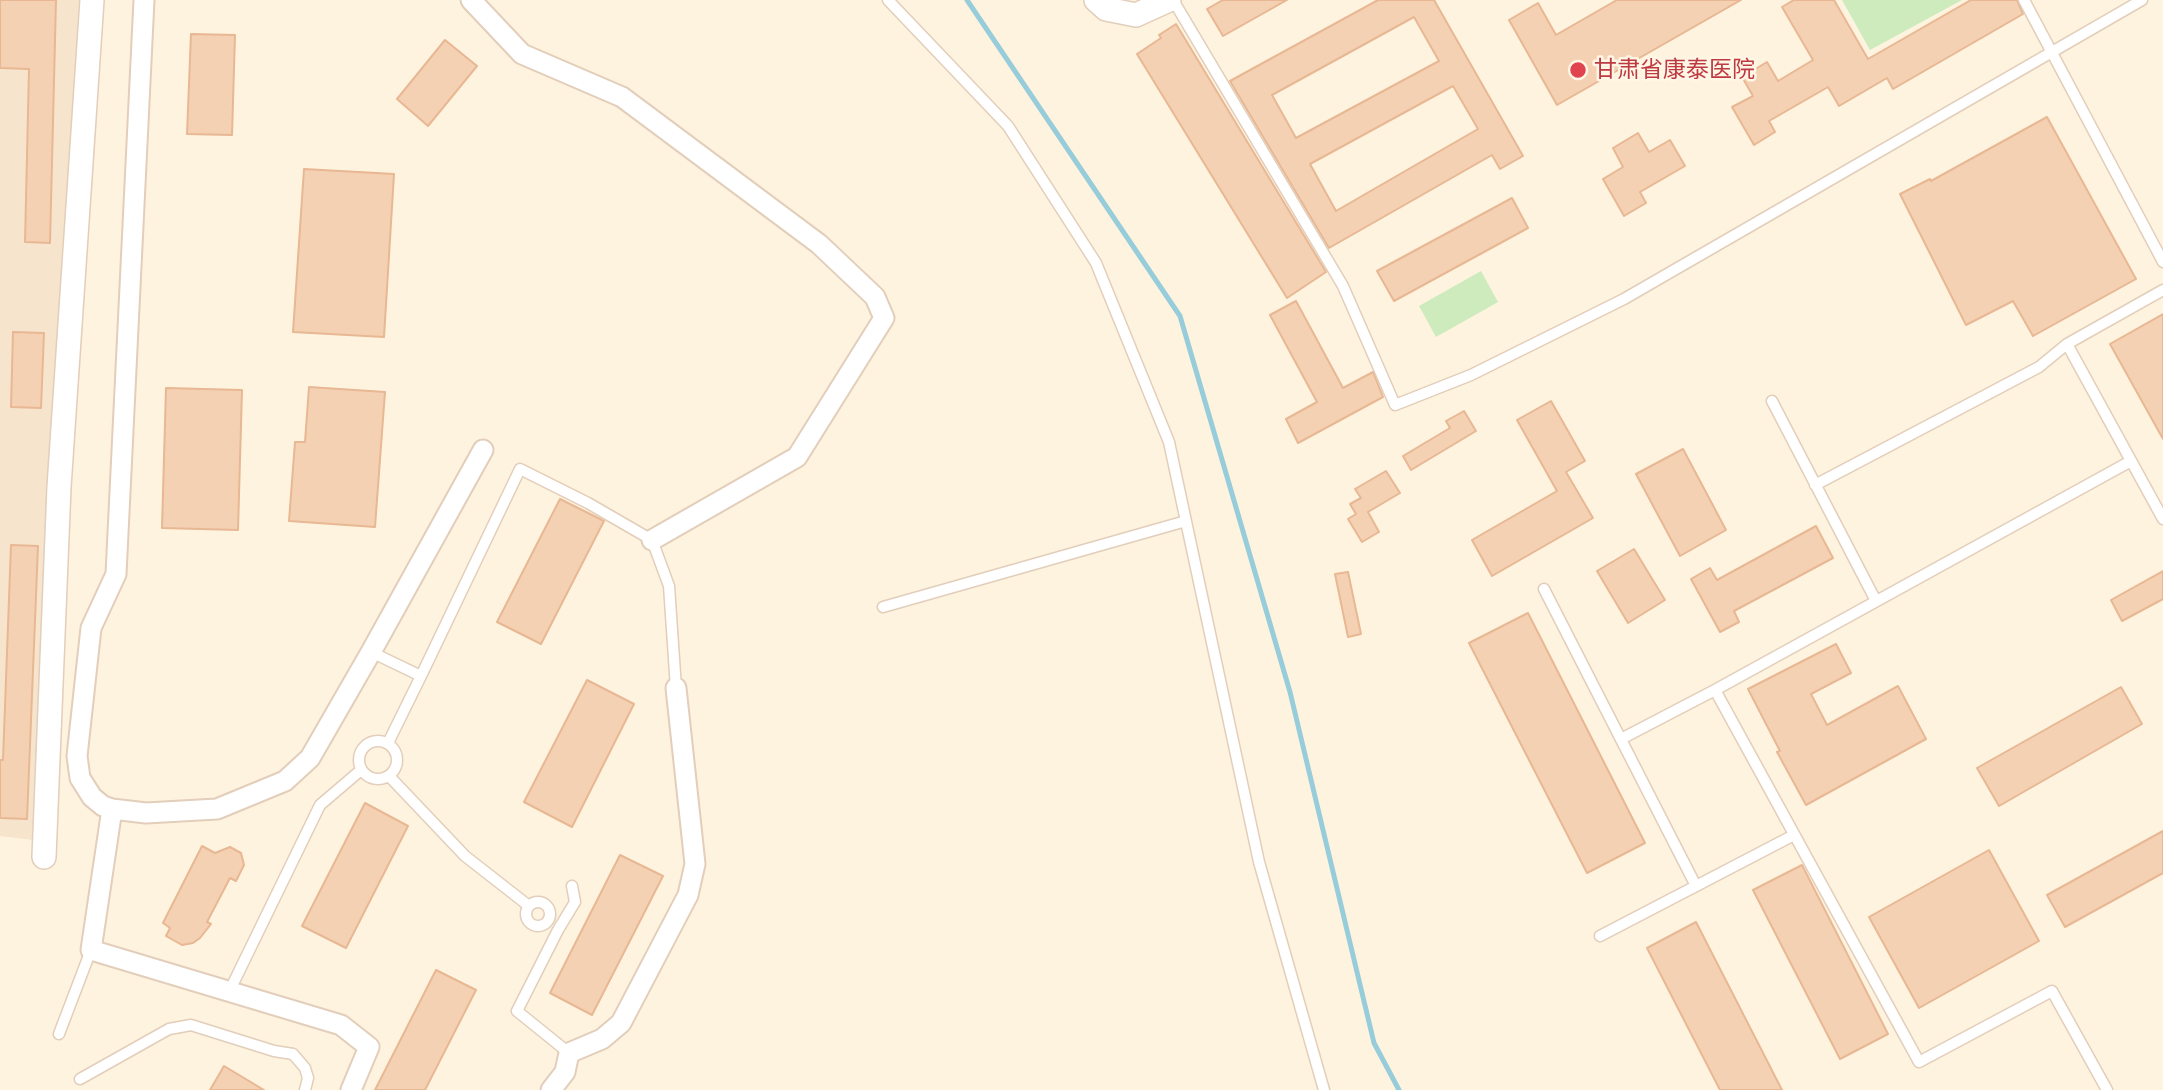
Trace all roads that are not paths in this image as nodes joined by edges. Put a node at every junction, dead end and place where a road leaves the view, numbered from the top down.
1 (92, 0) edge
2 (144, 0) edge
3 (471, 0) edge
4 (888, 0) edge
5 (1096, 0) edge
6 (1171, 0) edge
7 (2024, 0) edge
8 (2142, 0) edge
9 (2053, 51) junction
10 (2163, 262) edge
11 (2163, 290) edge
12 (2067, 344) junction
13 (1772, 401) dead end
14 (483, 450) dead end
15 (2131, 461) junction
16 (1815, 485) junction
17 (2163, 519) edge
18 (1186, 521) junction
19 (652, 540) junction
20 (1544, 589) dead end
21 (1876, 601) junction
22 (883, 607) dead end
23 (371, 652) junction
24 (421, 676) junction
25 (676, 688) joint
26 (1715, 690) junction
27 (1621, 739) junction
28 (388, 743) junction
29 (361, 770) junction
30 (389, 776) junction
31 (112, 810) junction
32 (1794, 835) junction
33 (44, 858) dead end
34 (572, 886) dead end
35 (1696, 886) junction
36 (529, 906) junction
37 (548, 922) junction
38 (558, 930) junction
39 (1600, 936) dead end
40 (91, 950) junction
41 (229, 992) junction
42 (59, 1034) dead end
43 (569, 1053) junction
44 (80, 1079) dead end
45 (305, 1090) edge
46 (351, 1090) edge
47 (551, 1090) edge
48 (1324, 1090) edge
49 (2107, 1090) edge

1 - 33 street
2 - 31 street
3 - 19 street
4 - 18 lane
5 - 6 street
6 - 9 lane
7 - 9 lane
8 - 9 lane
9 - 10 lane
11 - 12 lane
12 - 15 lane
12 - 16 lane
13 - 16 lane
14 - 23 street
15 - 17 lane
15 - 21 lane
16 - 21 lane
18 - 22 lane
18 - 48 lane
19 - 24 lane
19 - 25 lane
20 - 27 lane
21 - 26 lane
23 - 24 lane
23 - 31 street
24 - 28 lane
25 - 43 street
26 - 27 lane
26 - 32 lane
27 - 35 lane
28 - 29 lane
28 - 30 lane
29 - 30 lane
29 - 41 lane
30 - 36 lane
31 - 40 street
32 - 35 lane
32 - 49 lane
34 - 38 lane
35 - 39 lane
36 - 37 lane
36 - 37 lane
37 - 38 lane
38 - 43 lane
40 - 41 street
40 - 42 lane
41 - 46 street
43 - 47 street
44 - 45 lane

